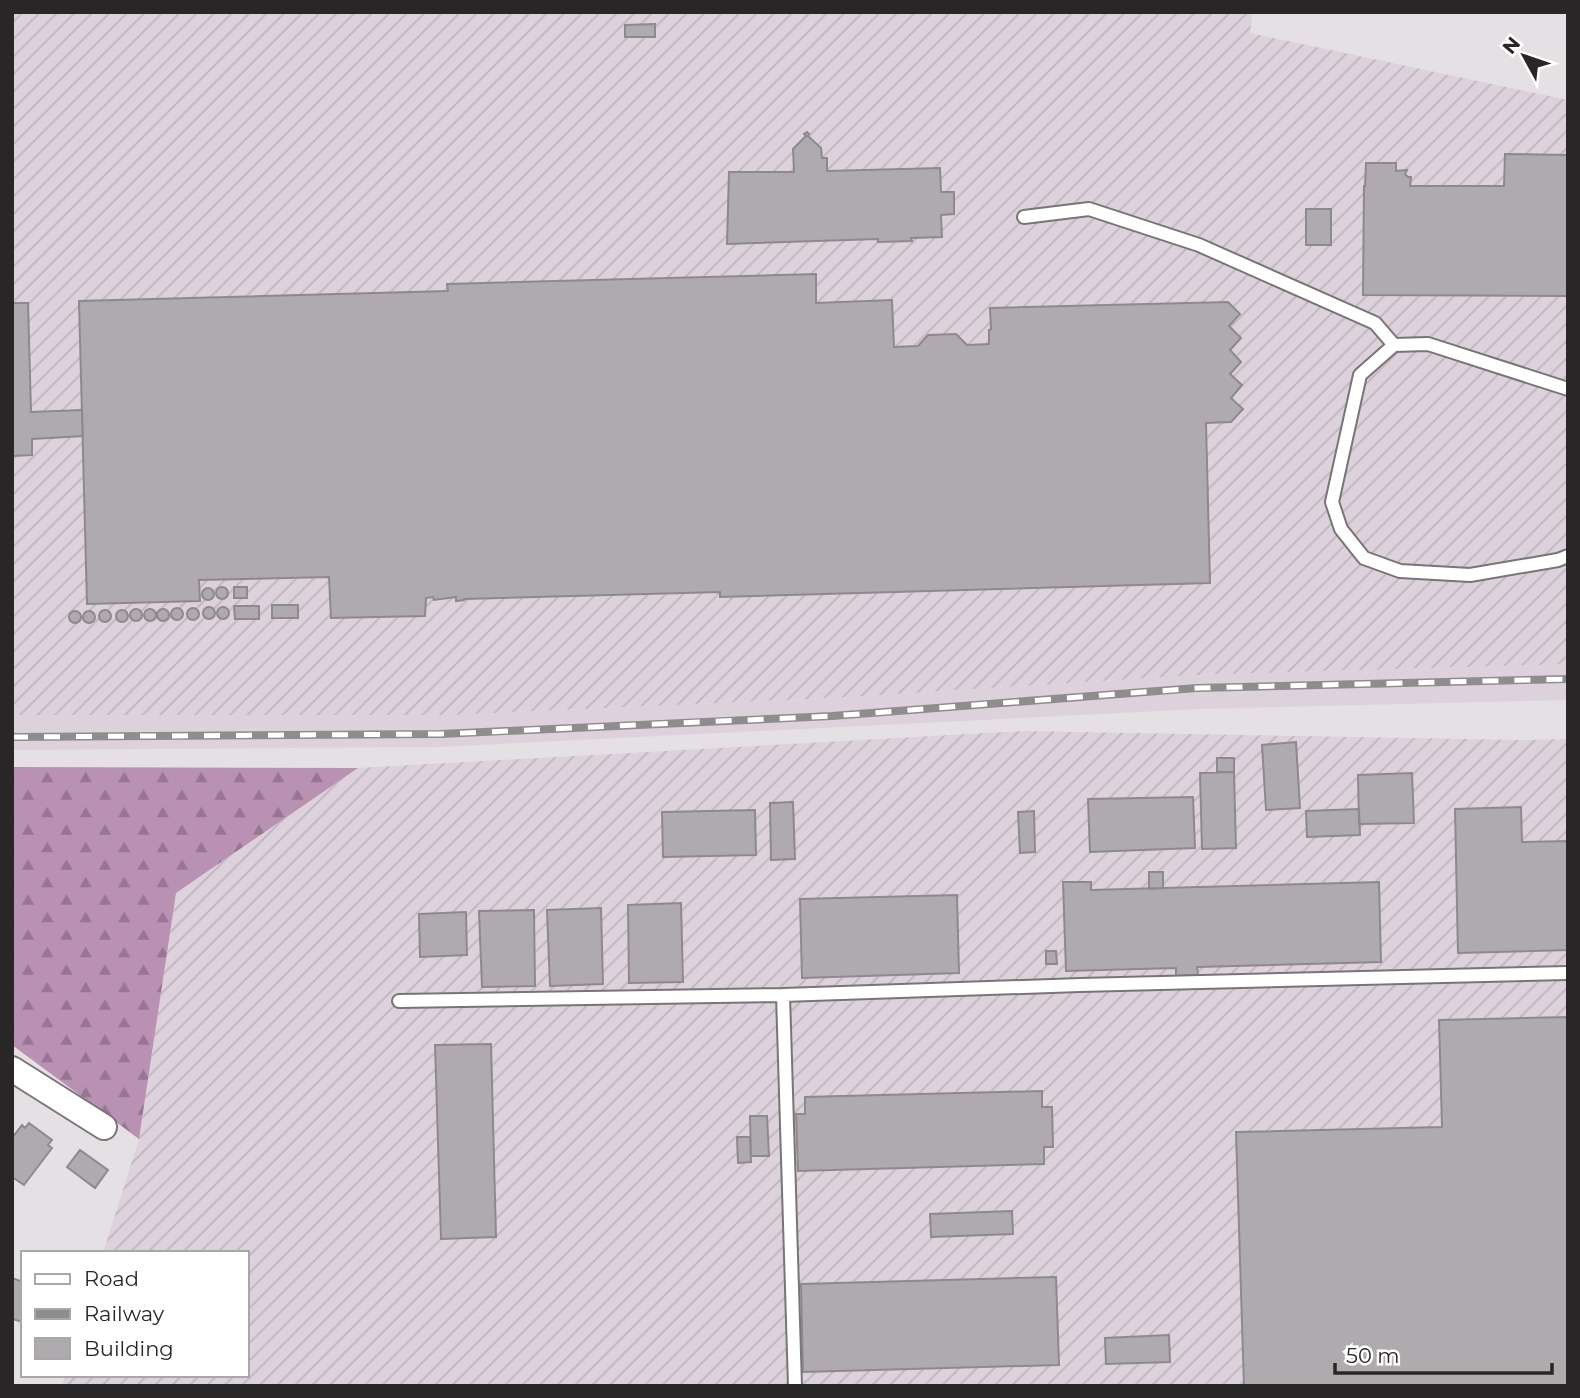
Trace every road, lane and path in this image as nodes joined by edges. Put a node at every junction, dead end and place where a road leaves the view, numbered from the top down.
1 (1024, 217) dead end
2 (1394, 345) junction
3 (1568, 389) edge
4 (1568, 556) edge
5 (1568, 973) edge
6 (783, 995) junction
7 (399, 1002) dead end
8 (13, 1072) edge
9 (104, 1127) dead end
10 (794, 1386) edge

1 - 2 lane
2 - 3 lane
2 - 4 lane
5 - 6 lane
6 - 7 lane
6 - 10 lane
8 - 9 street

